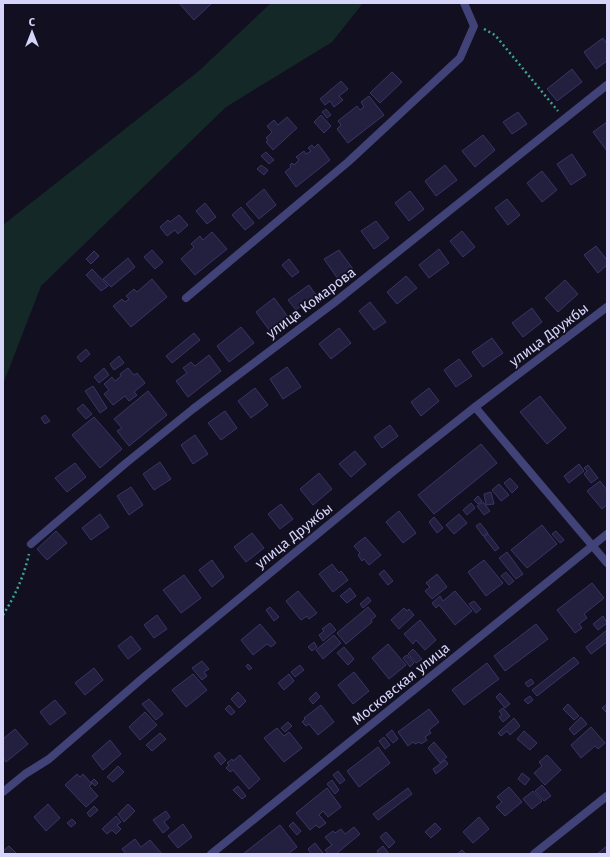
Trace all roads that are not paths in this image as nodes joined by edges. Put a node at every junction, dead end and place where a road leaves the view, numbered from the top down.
1 (464, 3) edge
2 (607, 85) edge
3 (186, 298) dead end
4 (607, 307) edge
5 (475, 407) junction
6 (607, 534) edge
7 (31, 544) road end
8 (593, 546) junction
9 (607, 563) edge
10 (3, 792) edge
11 (607, 796) edge
12 (211, 854) edge
13 (534, 854) edge

1 - 3 street
2 - 7 street, улица Комарова
4 - 5 street, улица Дружбы
5 - 8 street
5 - 10 street, улица Дружбы
6 - 8 street, Московская улица
8 - 9 street
8 - 12 street, Московская улица
11 - 13 street

